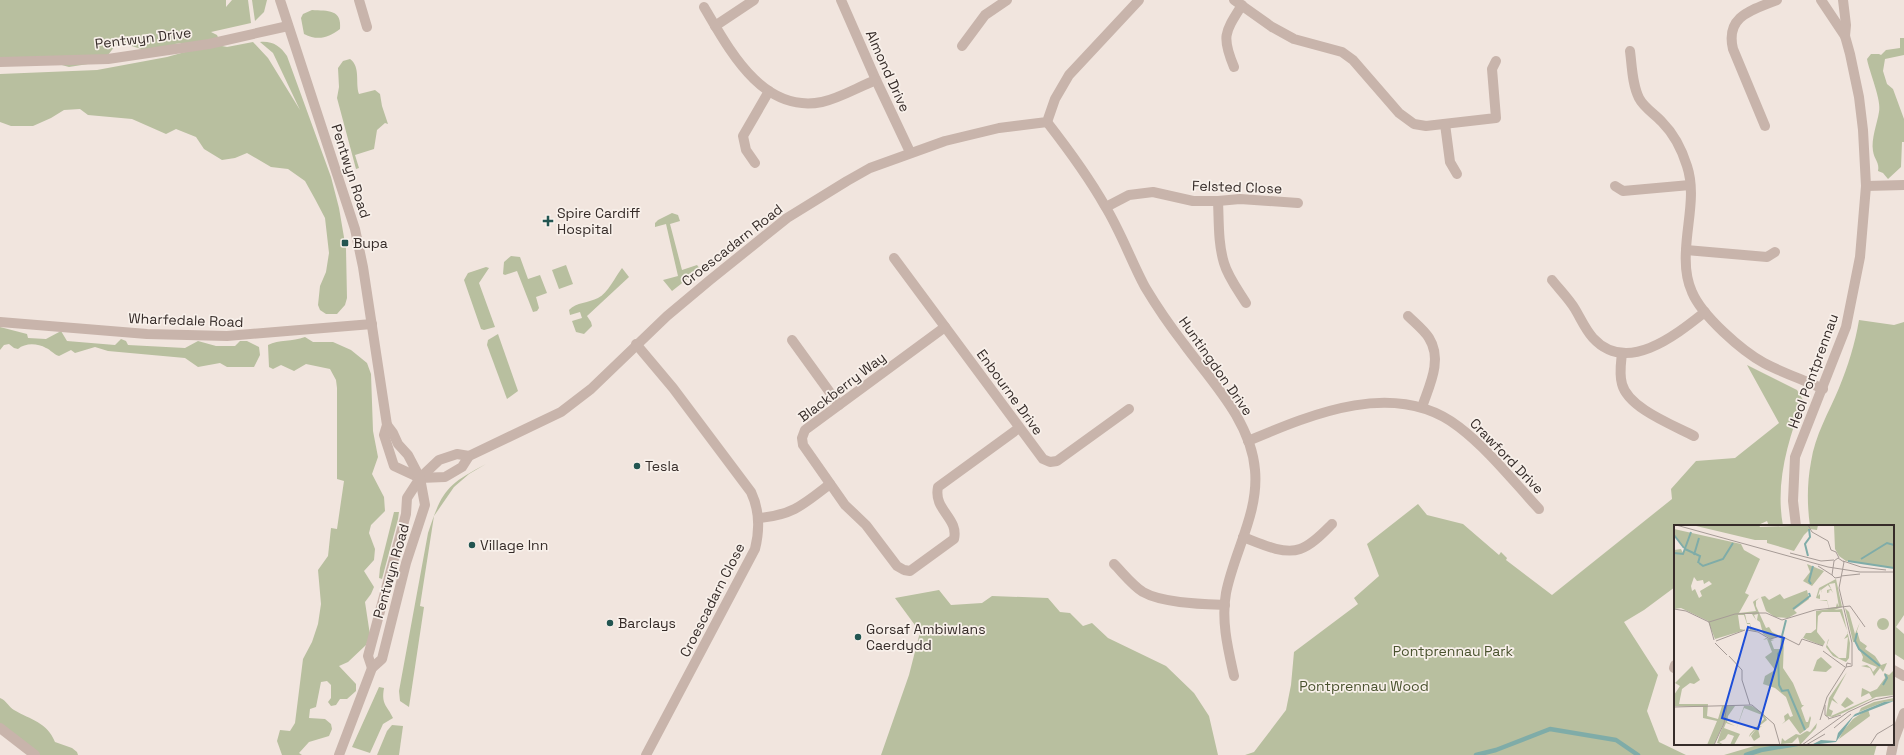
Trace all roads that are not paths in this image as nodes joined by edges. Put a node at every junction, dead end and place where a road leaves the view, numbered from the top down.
1 (280, 0) edge
2 (358, 0) edge
3 (754, 0) edge
4 (841, 0) edge
5 (1007, 0) edge
6 (1139, 0) edge
7 (1777, 0) edge
8 (1821, 0) edge
9 (1843, 0) edge
10 (1238, 3) edge
11 (704, 7) dead end
12 (288, 26) junction
13 (715, 26) junction
14 (366, 27) dead end
15 (1844, 36) junction
16 (962, 46) dead end
17 (1630, 50) dead end
18 (1496, 61) dead end
19 (0, 62) edge
20 (1234, 67) dead end
21 (876, 80) junction
22 (769, 91) junction
23 (1047, 122) junction
24 (1445, 124) junction
25 (1765, 126) dead end
26 (910, 152) junction
27 (755, 163) dead end
28 (1457, 174) dead end
29 (1690, 185) junction
30 (1904, 185) edge
31 (1615, 186) dead end
32 (1866, 186) junction
33 (1218, 201) junction
34 (1298, 203) dead end
35 (1106, 207) junction
36 (1686, 250) junction
37 (1775, 252) dead end
38 (894, 258) dead end
39 (1552, 280) dead end
40 (1246, 303) dead end
41 (1705, 312) junction
42 (1408, 316) dead end
43 (0, 322) edge
44 (372, 324) junction
45 (945, 327) junction
46 (792, 340) dead end
47 (636, 344) junction
48 (1622, 353) junction
49 (1823, 389) junction
50 (839, 405) junction
51 (1422, 407) junction
52 (1130, 409) dead end
53 (387, 425) junction
54 (1019, 428) junction
55 (1694, 436) dead end
56 (1248, 441) junction
57 (469, 456) junction
58 (420, 478) junction
59 (830, 484) junction
60 (1539, 509) dead end
61 (759, 518) junction
62 (1332, 524) dead end
63 (1796, 525) edge
64 (1243, 537) junction
65 (1114, 564) dead end
66 (1225, 605) junction
67 (372, 668) junction
68 (1894, 671) edge
69 (1234, 676) dead end
70 (1904, 676) edge
71 (1904, 713) edge
72 (0, 728) edge
73 (1894, 740) edge
74 (1893, 745) edge
75 (34, 755) edge
76 (339, 755) edge
77 (646, 755) edge
78 (1891, 755) edge

1 - 12 street, Pentwyn Road
2 - 14 street
3 - 13 street
4 - 21 street, Almond Drive
5 - 16 street
6 - 23 street
7 - 25 street
8 - 15 street, Heol Pontprennau
9 - 15 street, Heol Pontprennau
10 - 20 street
10 - 24 street
11 - 13 street
12 - 19 street, Pentwyn Drive
12 - 44 street, Pentwyn Road
13 - 22 street
15 - 32 street, Heol Pontprennau
17 - 29 street
18 - 24 street
21 - 22 street
21 - 26 street, Almond Drive
22 - 27 street
23 - 26 street, Croescadarn Road
23 - 35 street, Huntingdon Drive
24 - 28 street
26 - 47 street, Croescadarn Road
29 - 31 street
29 - 36 street
30 - 32 street
32 - 49 street, Heol Pontprennau
33 - 34 street, Felsted Close
33 - 35 street, Felsted Close
33 - 40 street
35 - 56 street, Huntingdon Drive
36 - 37 street
36 - 41 street
38 - 45 street, Enbourne Drive
39 - 48 street
41 - 48 street
41 - 49 street
42 - 51 street
43 - 44 street, Wharfedale Road
44 - 53 street, Pentwyn Road
45 - 50 street, Blackberry Way
45 - 54 street, Enbourne Drive
46 - 50 street
47 - 57 street, Croescadarn Road
47 - 61 street, Croescadarn Close
48 - 55 street
49 - 63 street, Heol Pontprennau
50 - 59 street, Blackberry Way
51 - 56 street, Crawford Drive
51 - 60 street, Crawford Drive
52 - 54 street, Enbourne Drive
53 - 58 street, Pentwyn Road
53 - 58 street, Pentwyn Road
54 - 59 street, Blackberry Way
56 - 64 street, Huntingdon Drive
57 - 58 street, Croescadarn Road
57 - 58 street, Croescadarn Road
58 - 67 street, Pentwyn Road
58 - 67 street, Pentwyn Road
59 - 61 street
61 - 77 street, Croescadarn Close
62 - 64 street
64 - 66 street, Huntingdon Drive
65 - 66 street
66 - 69 street, Huntingdon Drive
67 - 76 street, Pentwyn Road
68 - 70 street
71 - 73 street
72 - 75 street
74 - 78 street

